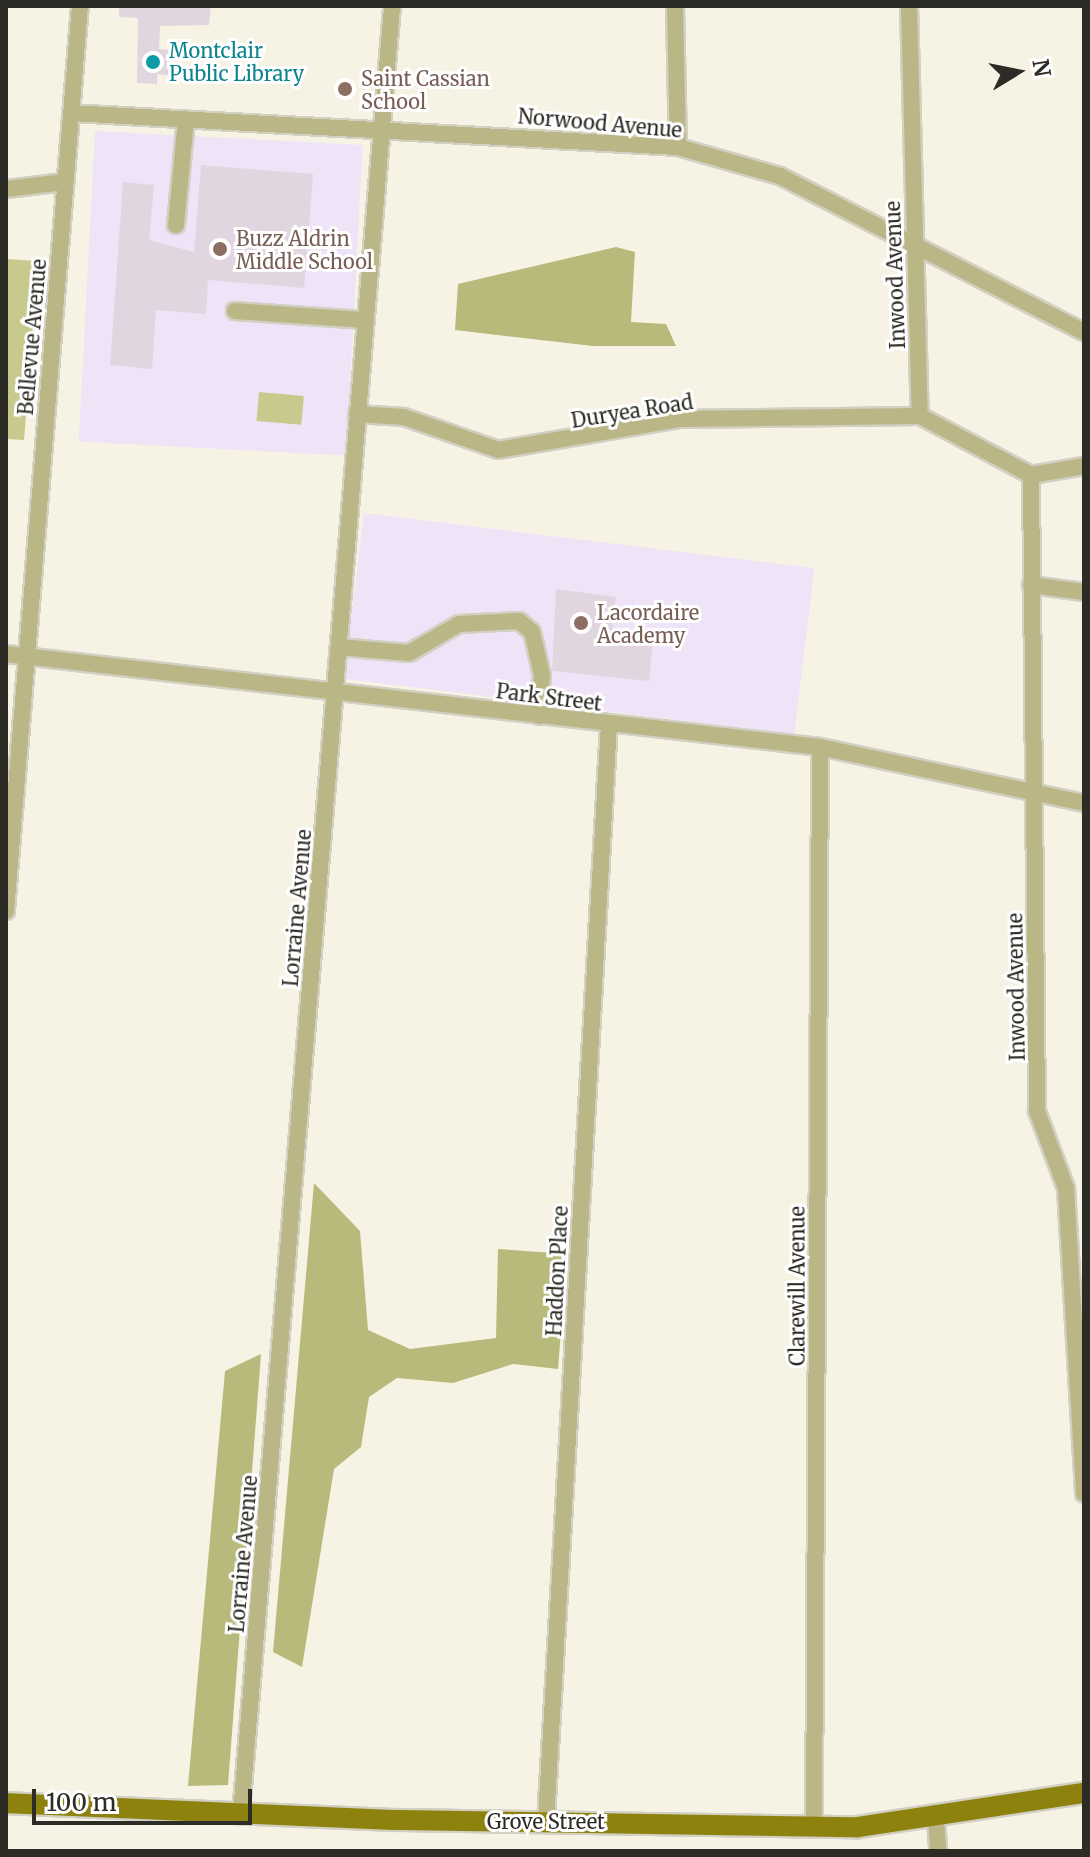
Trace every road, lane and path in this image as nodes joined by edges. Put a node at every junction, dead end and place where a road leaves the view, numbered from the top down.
1 (80, 6) edge
2 (392, 6) edge
3 (675, 6) edge
4 (909, 6) edge
5 (71, 113) junction
6 (186, 119) junction
7 (383, 129) junction
8 (678, 147) junction
9 (65, 182) junction
10 (6, 189) edge
11 (176, 225) dead end
12 (913, 244) junction
13 (235, 311) dead end
14 (365, 320) junction
15 (1084, 332) edge
16 (357, 414) junction
17 (920, 416) junction
18 (1084, 466) edge
19 (1031, 475) junction
20 (1031, 585) junction
21 (1084, 592) edge
22 (339, 647) junction
23 (6, 654) edge
24 (26, 657) junction
25 (335, 692) junction
26 (539, 716) junction
27 (609, 725) junction
28 (820, 747) junction
29 (1035, 791) junction
30 (1084, 803) edge
31 (6, 911) edge
32 (1084, 1493) edge
33 (1084, 1793) edge
34 (6, 1803) edge
35 (241, 1813) junction
36 (936, 1819) junction
37 (546, 1820) junction
38 (814, 1825) junction
39 (938, 1851) edge

1 - 5 street, Bellevue Avenue
2 - 7 street, Lorraine Avenue
3 - 8 street
4 - 12 street, Inwood Avenue
5 - 6 street, Norwood Avenue
5 - 9 street, Bellevue Avenue
6 - 7 street, Norwood Avenue
6 - 11 street
7 - 8 street, Norwood Avenue
7 - 14 street, Lorraine Avenue
8 - 12 street, Norwood Avenue
9 - 10 street
9 - 24 street, Bellevue Avenue
12 - 15 street, Norwood Avenue
12 - 17 street, Inwood Avenue
13 - 14 street
14 - 16 street, Lorraine Avenue
16 - 17 street, Duryea Road
16 - 22 street, Lorraine Avenue
17 - 19 street
18 - 19 street
19 - 20 street, Inwood Avenue
20 - 21 street
20 - 29 street, Inwood Avenue
22 - 25 street, Lorraine Avenue
22 - 26 street
23 - 24 street, Park Street
24 - 25 street, Park Street
24 - 31 street, Bellevue Avenue
25 - 26 street, Park Street
25 - 35 street, Lorraine Avenue
26 - 27 street, Park Street
27 - 28 street, Park Street
27 - 37 street, Haddon Place
28 - 29 street, Park Street
28 - 38 street, Clarewill Avenue
29 - 30 street, Park Street
29 - 32 street, Inwood Avenue
33 - 36 main road, Grove Street
34 - 35 main road, Grove Street
35 - 37 main road, Grove Street
36 - 38 main road, Grove Street
36 - 39 street
37 - 38 main road, Grove Street

